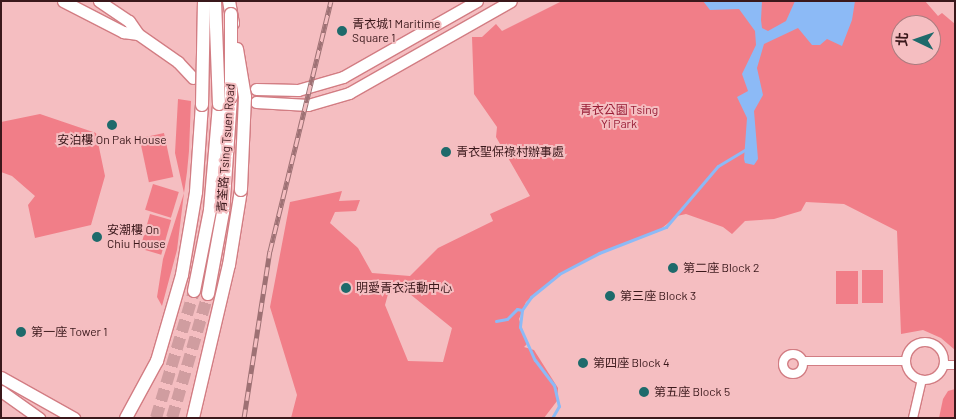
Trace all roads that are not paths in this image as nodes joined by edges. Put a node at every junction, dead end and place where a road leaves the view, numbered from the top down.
1 (63, 1) edge
2 (99, 1) edge
3 (204, 1) edge
4 (215, 1) edge
5 (477, 1) edge
6 (511, 1) edge
7 (230, 8) edge
8 (138, 34) junction
9 (367, 63) junction
10 (395, 66) junction
11 (195, 73) dead end
12 (256, 89) dead end
13 (256, 102) dead end
14 (194, 291) tunnel mouth
15 (208, 294) tunnel mouth
16 (803, 361) dead end
17 (906, 361) junction
18 (944, 365) junction
19 (955, 365) edge
20 (1, 376) edge
21 (922, 380) junction
22 (1, 391) edge
23 (39, 418) edge
24 (74, 418) edge
25 (126, 418) edge
26 (193, 418) edge
27 (913, 418) edge

1 - 8 main road
2 - 8 main road
3 - 25 main road, bridge
4 - 14 main road, 青荃路 Tsing Tsuen Road, bridge
5 - 9 main road
6 - 10 main road
7 - 15 main road, 青荃路 Tsing Tsuen Road, bridge
7 - 26 main road, bridge
8 - 11 main road
9 - 10 main road
9 - 12 main road
10 - 13 main road
16 - 17 street
17 - 18 street
17 - 21 street
18 - 19 street
18 - 21 street
20 - 24 main road
21 - 27 street
22 - 23 main road

